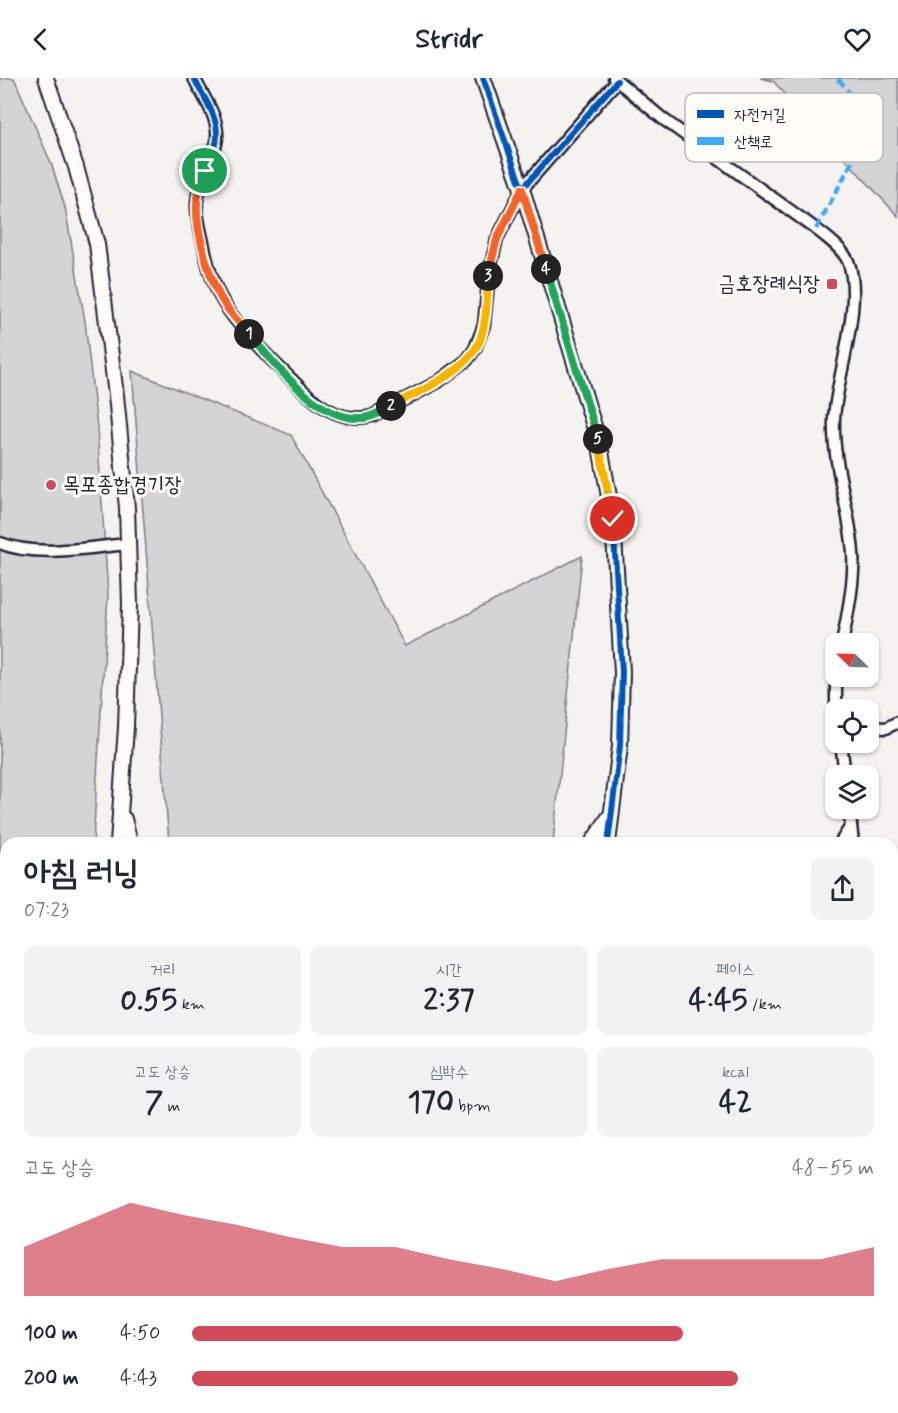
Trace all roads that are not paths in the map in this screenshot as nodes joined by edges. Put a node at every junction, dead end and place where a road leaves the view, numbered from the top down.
1 (46, 78) edge
2 (194, 78) edge
3 (483, 78) edge
4 (616, 79) edge
5 (685, 135) edge
6 (723, 162) edge
7 (522, 189) junction
8 (0, 543) edge
9 (129, 544) junction
10 (844, 633) edge
11 (898, 723) edge
12 (879, 728) edge
13 (121, 802) junction
14 (612, 812) junction
15 (850, 819) edge
16 (851, 826) junction
17 (110, 837) edge
18 (118, 837) edge
19 (129, 837) edge
20 (596, 837) edge
21 (610, 837) edge
22 (844, 837) edge
23 (852, 837) edge

1 - 9 street
2 - 7 street
3 - 7 street
4 - 5 street
4 - 7 street
6 - 10 street
7 - 14 street
8 - 9 street
9 - 13 street
11 - 12 street
13 - 17 street
13 - 18 street
13 - 19 street
14 - 20 street
14 - 21 street
15 - 16 street
16 - 22 street
16 - 23 street

